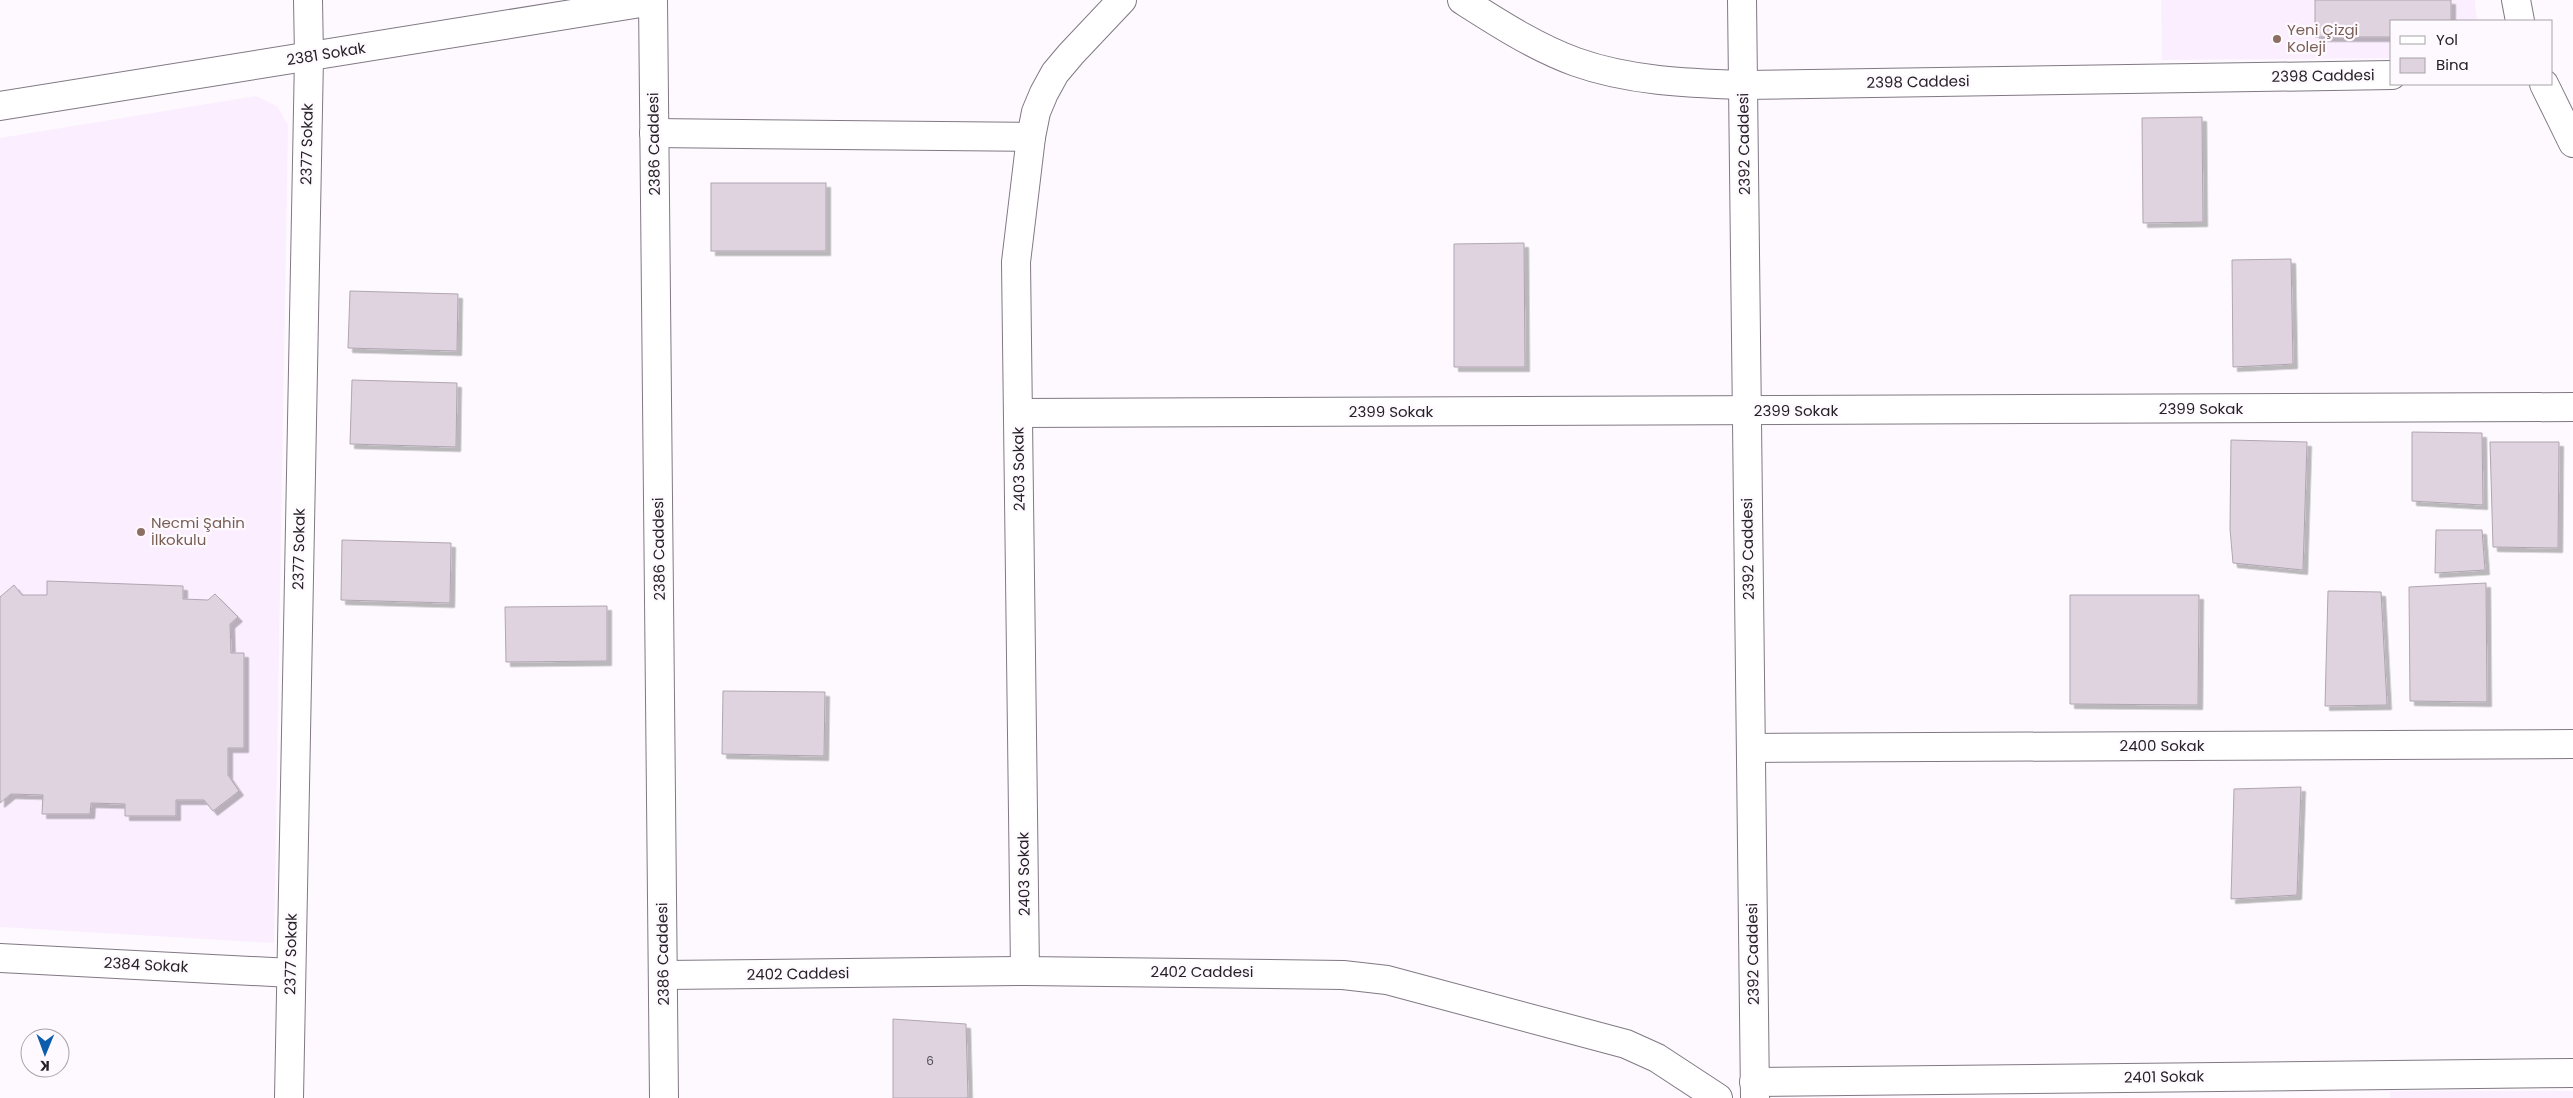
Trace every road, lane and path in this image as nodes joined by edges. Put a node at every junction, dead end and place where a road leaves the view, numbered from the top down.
1 (308, 0) edge
2 (1122, 0) edge
3 (1462, 0) edge
4 (1742, 0) edge
5 (2516, 0) edge
6 (653, 1) edge
7 (2520, 20) edge
8 (308, 56) junction
9 (2390, 75) edge
10 (1743, 85) junction
11 (2544, 85) edge
12 (0, 106) edge
13 (654, 134) junction
14 (1031, 138) junction
15 (2573, 144) edge
16 (2573, 407) edge
17 (1747, 411) junction
18 (1018, 413) junction
19 (2573, 744) edge
20 (1751, 748) junction
21 (0, 958) edge
22 (1025, 971) junction
23 (291, 973) junction
24 (663, 975) junction
25 (2573, 1073) edge
26 (1754, 1090) edge
27 (288, 1098) edge
28 (664, 1098) edge
29 (1718, 1098) edge

1 - 8 street, 2377 Sokak
2 - 14 street, 2403 Sokak
3 - 10 street, 2398 Caddesi
4 - 10 street, 2392 Caddesi
5 - 7 street
6 - 8 street, 2381 Sokak
6 - 13 street, 2386 Caddesi
8 - 12 street, 2381 Sokak
8 - 23 street, 2377 Sokak
9 - 10 street, 2398 Caddesi
10 - 17 street, 2392 Caddesi
11 - 15 street
13 - 14 street
13 - 24 street, 2386 Caddesi
14 - 18 street, 2403 Sokak
16 - 17 street, 2399 Sokak
17 - 18 street, 2399 Sokak
17 - 20 street, 2392 Caddesi
18 - 22 street, 2403 Sokak
19 - 20 street, 2400 Sokak
20 - 26 street, 2392 Caddesi
21 - 23 street, 2384 Sokak
22 - 24 street, 2402 Caddesi
22 - 29 street, 2402 Caddesi
23 - 27 street, 2377 Sokak
24 - 28 street, 2386 Caddesi
25 - 26 street, 2401 Sokak

